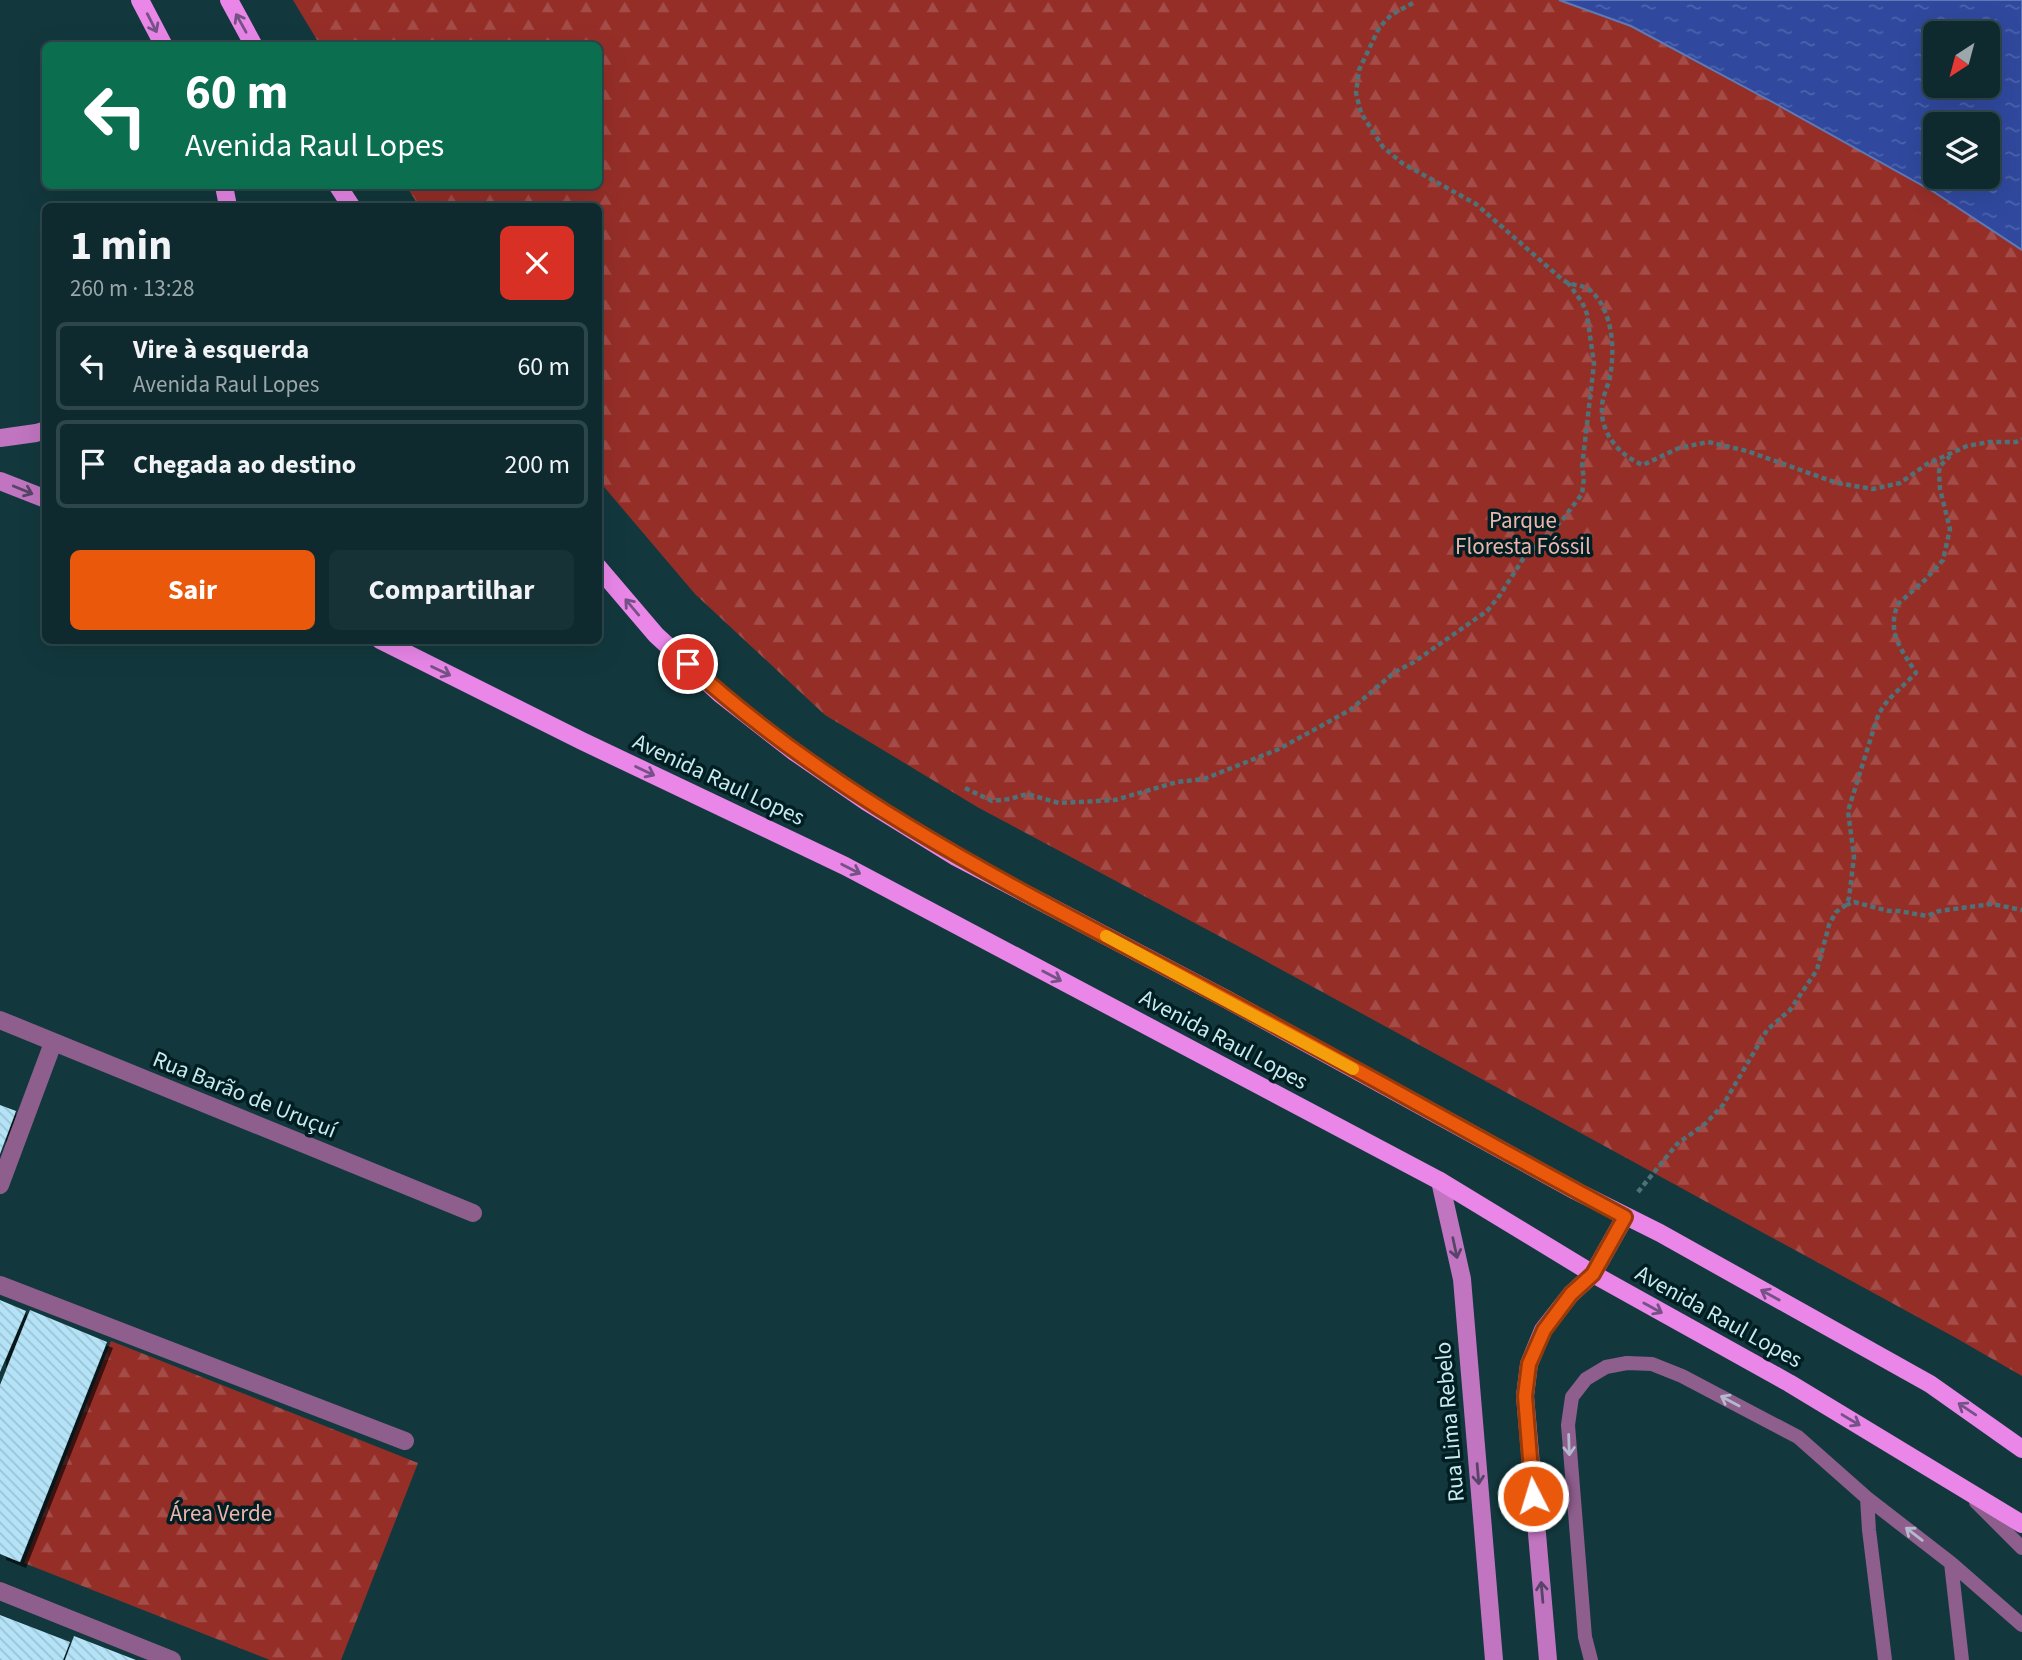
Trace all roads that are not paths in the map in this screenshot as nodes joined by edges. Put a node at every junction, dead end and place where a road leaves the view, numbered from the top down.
1 (141, 0) edge
2 (229, 0) edge
3 (161, 42) edge
4 (252, 42) edge
5 (42, 431) edge
6 (0, 438) edge
7 (0, 481) edge
8 (42, 497) edge
9 (602, 572) edge
10 (388, 644) edge
11 (0, 1020) edge
12 (53, 1043) junction
13 (1440, 1181) junction
14 (0, 1185) edge
15 (473, 1213) dead end
16 (1625, 1217) junction
17 (1593, 1274) junction
18 (0, 1286) edge
19 (405, 1441) dead end
20 (2022, 1449) edge
21 (1962, 1489) junction
22 (1867, 1498) junction
23 (2022, 1524) edge
24 (2022, 1548) edge
25 (1951, 1563) junction
26 (0, 1591) edge
27 (2022, 1625) edge
28 (172, 1660) edge
29 (1494, 1660) edge
30 (1548, 1660) edge
31 (1591, 1660) edge
32 (1885, 1660) edge
33 (1962, 1660) edge

1 -> 3 main road
4 -> 2 main road
5 - 6 street
7 -> 8 street
16 -> 9 main road, Avenida Raul Lopes
10 -> 13 main road, Avenida Raul Lopes
11 - 12 street, Rua Barão de Uruçuí
12 - 14 street
12 - 15 street, Rua Barão de Uruçuí
13 - 17 main road, Avenida Raul Lopes
13 -> 29 street, Rua Lima Rebelo
16 - 17 street
20 -> 16 main road, Avenida Raul Lopes
17 -> 21 main road, Avenida Raul Lopes
30 -> 17 street
18 - 19 street
21 - 23 main road, Avenida Raul Lopes
21 - 24 lane
25 -> 22 lane
22 -> 31 lane
22 - 32 lane
25 - 27 lane
25 - 33 lane
26 - 28 street

